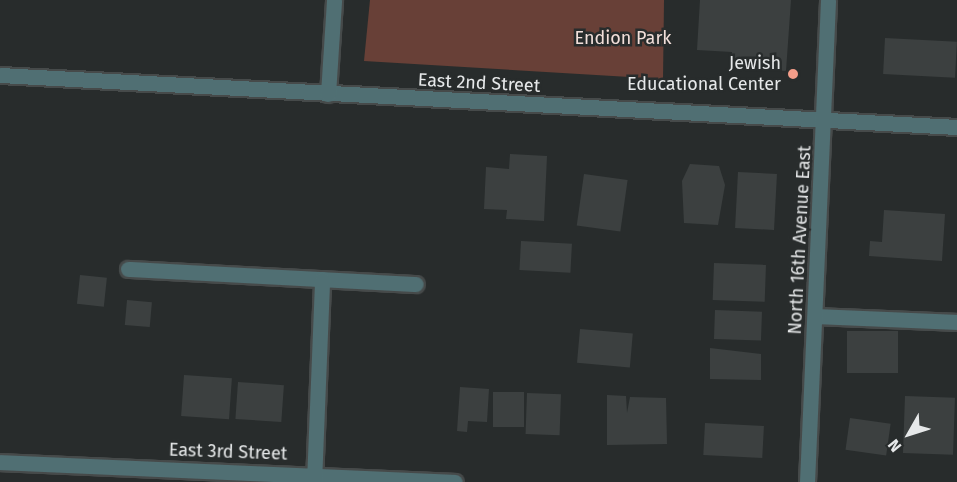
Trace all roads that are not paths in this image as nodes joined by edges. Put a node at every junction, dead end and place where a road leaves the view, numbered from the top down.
1 (334, 0) edge
2 (828, 0) edge
3 (0, 75) edge
4 (328, 94) junction
5 (825, 121) junction
6 (957, 127) edge
7 (128, 268) dead end
8 (322, 279) junction
9 (416, 284) dead end
10 (816, 316) junction
11 (957, 322) edge
12 (0, 462) edge
13 (314, 478) edge
14 (455, 482) edge
15 (807, 482) edge

1 - 4 street
2 - 5 street, North 16th Avenue East
3 - 4 street, East 2nd Street
4 - 5 street, East 2nd Street
5 - 6 street, East 2nd Street
5 - 10 street, North 16th Avenue East
7 - 8 street
8 - 9 street
8 - 13 street
10 - 11 street
10 - 15 street, North 16th Avenue East
12 - 13 street, East 3rd Street
13 - 14 street, East 3rd Street

